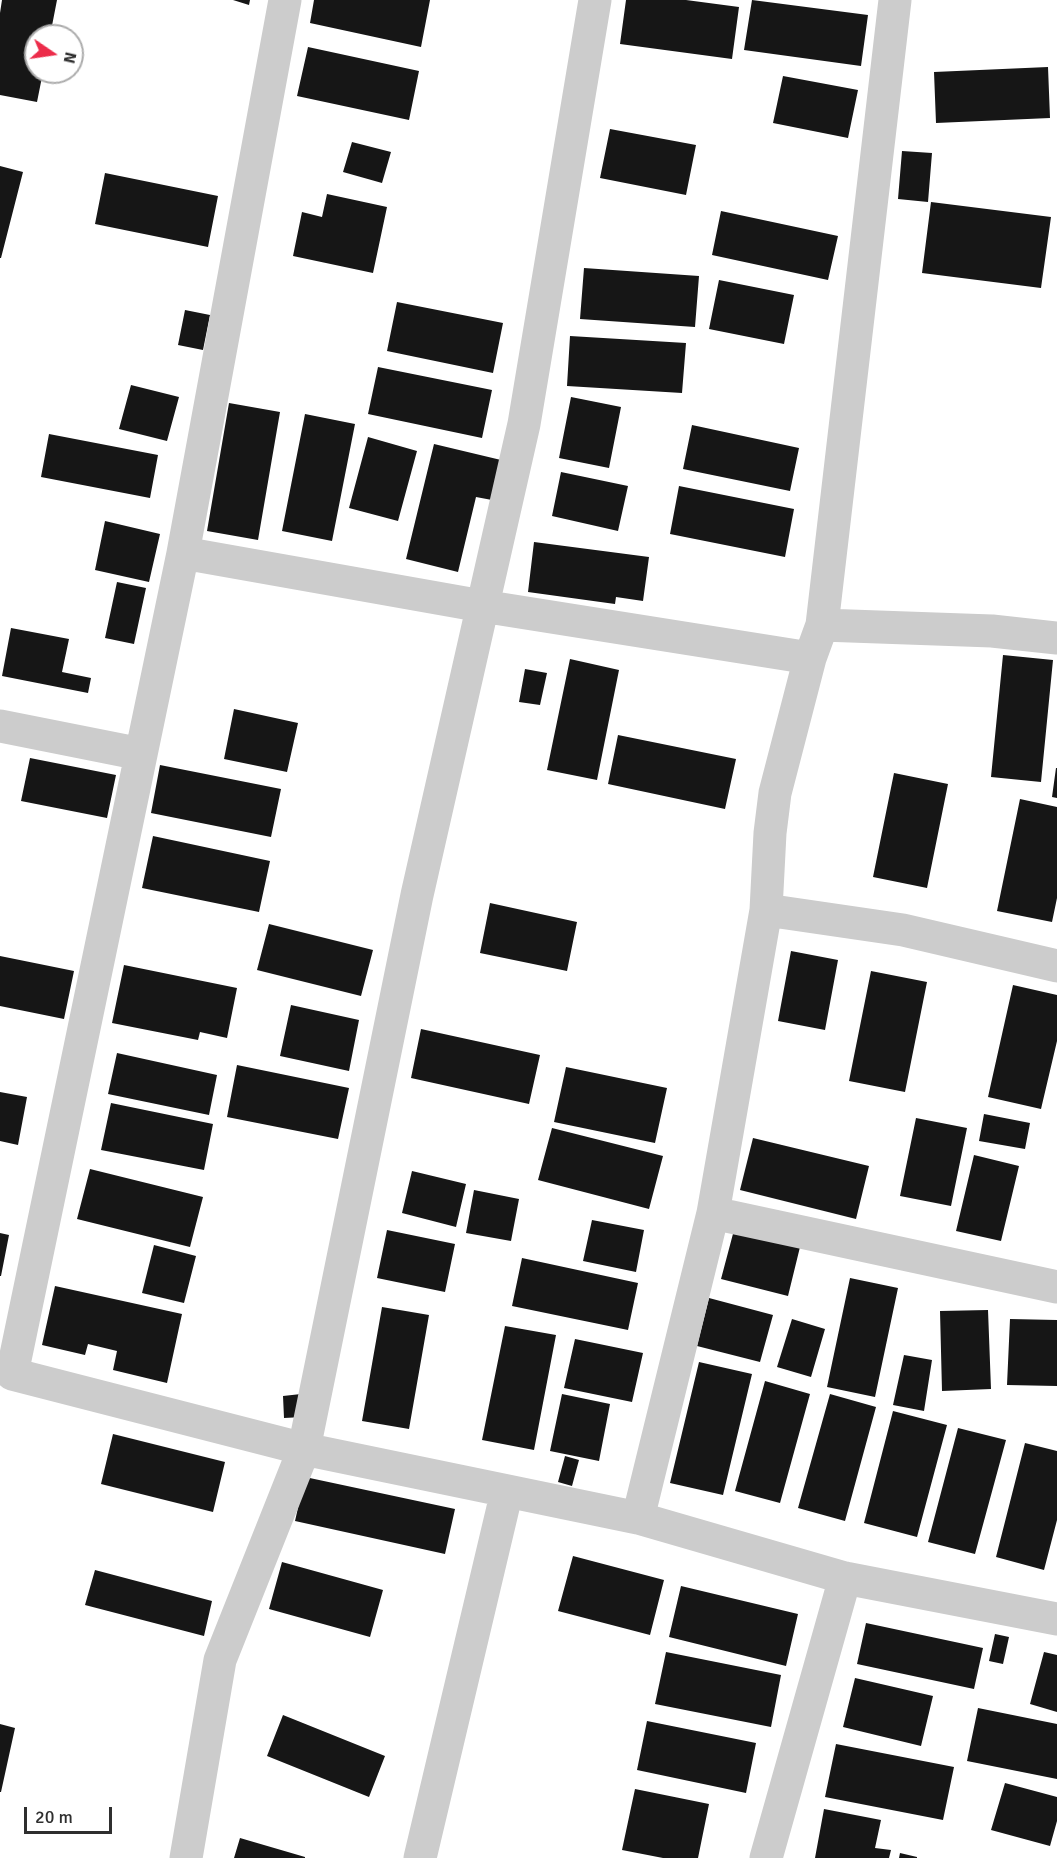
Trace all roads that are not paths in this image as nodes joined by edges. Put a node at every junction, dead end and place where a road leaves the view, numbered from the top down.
1 (285, 0) edge
2 (595, 0) edge
3 (895, 0) edge
4 (183, 553) junction
5 (483, 606) junction
6 (822, 625) junction
7 (1057, 638) edge
8 (810, 658) junction
9 (0, 726) edge
10 (141, 754) junction
11 (766, 910) junction
12 (1057, 966) edge
13 (713, 1213) junction
14 (1057, 1287) edge
15 (13, 1307) edge
16 (6, 1378) edge
17 (304, 1449) junction
18 (507, 1491) junction
19 (638, 1518) junction
20 (845, 1578) junction
21 (1057, 1619) edge
22 (187, 1858) edge
23 (420, 1858) edge
24 (766, 1858) edge

1 - 4 street
2 - 5 street
3 - 6 street
4 - 5 street
4 - 10 street
5 - 8 street
5 - 17 street
6 - 7 street
6 - 8 street
8 - 11 street
9 - 10 street
10 - 15 street
11 - 12 street
11 - 13 street
13 - 14 street
13 - 19 street
15 - 16 street
16 - 17 street
17 - 18 street
17 - 22 street
18 - 19 street
18 - 23 street
19 - 20 street
20 - 21 street
20 - 24 street

